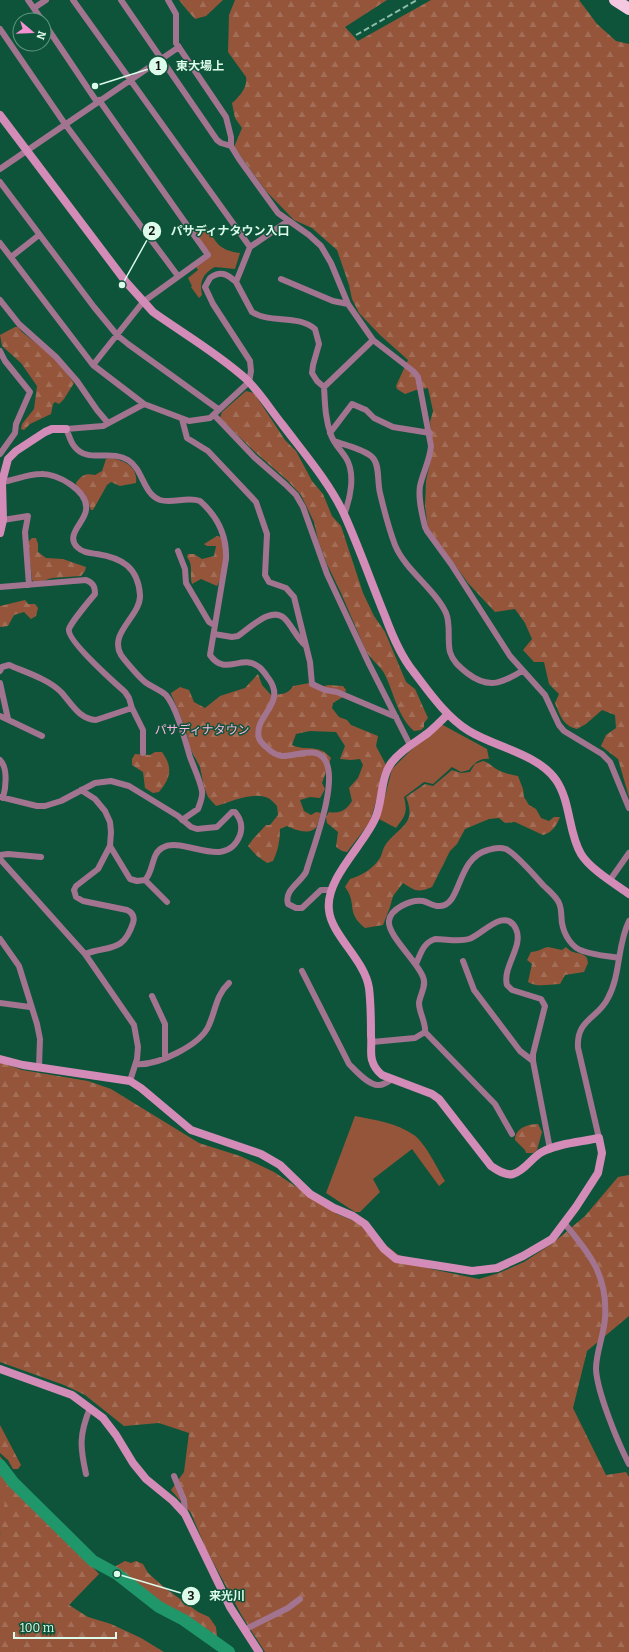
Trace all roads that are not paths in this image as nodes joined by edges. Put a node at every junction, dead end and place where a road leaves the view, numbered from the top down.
1 (28, 0) edge
2 (46, 0) edge
3 (73, 0) edge
4 (121, 0) edge
5 (168, 0) edge
6 (615, 0) edge
7 (34, 8) junction
8 (629, 9) edge
9 (37, 12) edge
10 (0, 29) edge
11 (52, 35) edge
12 (179, 47) junction
13 (162, 59) junction
14 (130, 81) junction
15 (98, 101) junction
16 (0, 115) edge
17 (65, 124) junction
18 (231, 146) junction
19 (28, 150) junction
20 (0, 169) edge
21 (0, 182) edge
22 (288, 221) junction
23 (39, 235) junction
24 (0, 243) edge
25 (250, 247) junction
26 (11, 257) junction
27 (178, 276) junction
28 (281, 279) dead end
29 (236, 282) junction
30 (0, 300) edge
31 (143, 302) junction
32 (348, 304) junction
33 (117, 335) junction
34 (373, 340) junction
35 (0, 351) edge
36 (93, 365) junction
37 (249, 382) junction
38 (324, 387) junction
39 (144, 404) junction
40 (216, 412) junction
41 (182, 419) junction
42 (108, 423) junction
43 (66, 429) junction
44 (330, 432) junction
45 (430, 434) junction
46 (334, 441) junction
47 (0, 454) edge
48 (4, 461) edge
49 (2, 482) junction
50 (344, 515) junction
51 (3, 520) junction
52 (0, 533) edge
53 (178, 552) dead end
54 (29, 586) junction
55 (0, 587) edge
56 (214, 625) junction
57 (214, 634) junction
58 (305, 645) junction
59 (0, 671) edge
60 (522, 671) junction
61 (0, 683) edge
62 (132, 708) junction
63 (448, 714) junction
64 (0, 716) edge
65 (396, 718) junction
66 (8, 719) junction
67 (42, 736) dead end
68 (410, 745) junction
69 (143, 753) dead end
70 (0, 760) edge
71 (81, 790) junction
72 (2, 797) edge
73 (629, 808) edge
74 (182, 820) junction
75 (110, 846) junction
76 (629, 853) edge
77 (0, 855) edge
78 (41, 857) dead end
79 (0, 859) edge
80 (145, 880) junction
81 (610, 880) junction
82 (331, 890) junction
83 (629, 894) edge
84 (168, 902) dead end
85 (629, 921) edge
86 (0, 939) edge
87 (85, 954) junction
88 (619, 958) junction
89 (463, 962) dead end
90 (416, 964) junction
91 (302, 971) dead end
92 (229, 983) dead end
93 (0, 995) edge
94 (152, 996) dead end
95 (1, 1003) edge
96 (30, 1007) junction
97 (425, 1032) junction
98 (372, 1042) junction
99 (165, 1057) junction
100 (0, 1058) edge
101 (533, 1061) junction
102 (136, 1064) junction
103 (39, 1067) junction
104 (392, 1079) junction
105 (130, 1081) junction
106 (512, 1134) dead end
107 (599, 1138) junction
108 (550, 1148) junction
109 (564, 1224) junction
110 (0, 1369) edge
111 (90, 1408) junction
112 (629, 1464) edge
113 (86, 1474) dead end
114 (174, 1476) dead end
115 (185, 1515) junction
116 (300, 1598) dead end
117 (244, 1630) junction
118 (259, 1652) edge

1 - 7 street
2 - 7 street
3 - 14 street
4 - 13 street
5 - 12 street
6 - 8 highway
7 - 9 street
10 - 17 street
11 - 15 street
12 - 13 street
12 - 18 street
13 - 14 street
13 - 18 street
14 - 15 street
14 - 25 street
15 - 17 street
15 - 27 street
16 - 19 street
17 - 19 street
17 - 27 street
18 - 22 street
19 - 20 street
19 - 31 street
21 - 23 street
22 - 25 street
22 - 32 street
23 - 26 street
23 - 33 street
24 - 26 street
25 - 29 street
26 - 36 street
27 - 31 street
28 - 32 street
29 - 37 street
29 - 38 street
30 - 42 street
31 - 33 street
31 - 37 street
32 - 34 street
33 - 36 street
33 - 40 street
34 - 38 street
34 - 45 street
35 - 47 street
36 - 39 street
37 - 40 street
37 - 50 street
38 - 44 street
39 - 41 street
39 - 42 street
40 - 41 street
40 - 65 street
41 - 58 street
42 - 43 street
43 - 48 street
43 - 56 street
44 - 45 street
44 - 46 street
45 - 60 street
46 - 50 street
46 - 60 street
48 - 49 street
49 - 51 street
49 - 74 street
50 - 63 street
51 - 52 street
51 - 54 street
53 - 56 street
54 - 55 street
54 - 62 street
56 - 57 street
57 - 58 street
57 - 82 street
58 - 65 street
59 - 62 street
60 - 73 street
61 - 66 street
62 - 69 street
63 - 68 street
63 - 81 street
64 - 66 street
65 - 68 street
66 - 67 street
68 - 82 street
70 - 72 street
71 - 72 street
71 - 74 street
71 - 75 street
74 - 80 street
75 - 80 street
75 - 87 street
76 - 81 street
77 - 78 street
79 - 87 street
80 - 84 street
81 - 83 street
82 - 98 street
85 - 88 street
86 - 96 street
87 - 102 street
88 - 90 street
88 - 107 street
89 - 101 street
90 - 97 street
90 - 101 street
91 - 104 street
92 - 99 street
93 - 95 street
94 - 99 street
95 - 96 street
96 - 103 street
97 - 98 street
97 - 106 street
98 - 104 street
99 - 102 street
100 - 103 street
101 - 108 street
102 - 105 street
103 - 105 street
104 - 108 street
105 - 109 street
107 - 108 street
107 - 109 street
109 - 112 street
110 - 111 street
111 - 113 street
111 - 115 street
114 - 115 street
115 - 117 street
116 - 117 street
117 - 118 street

